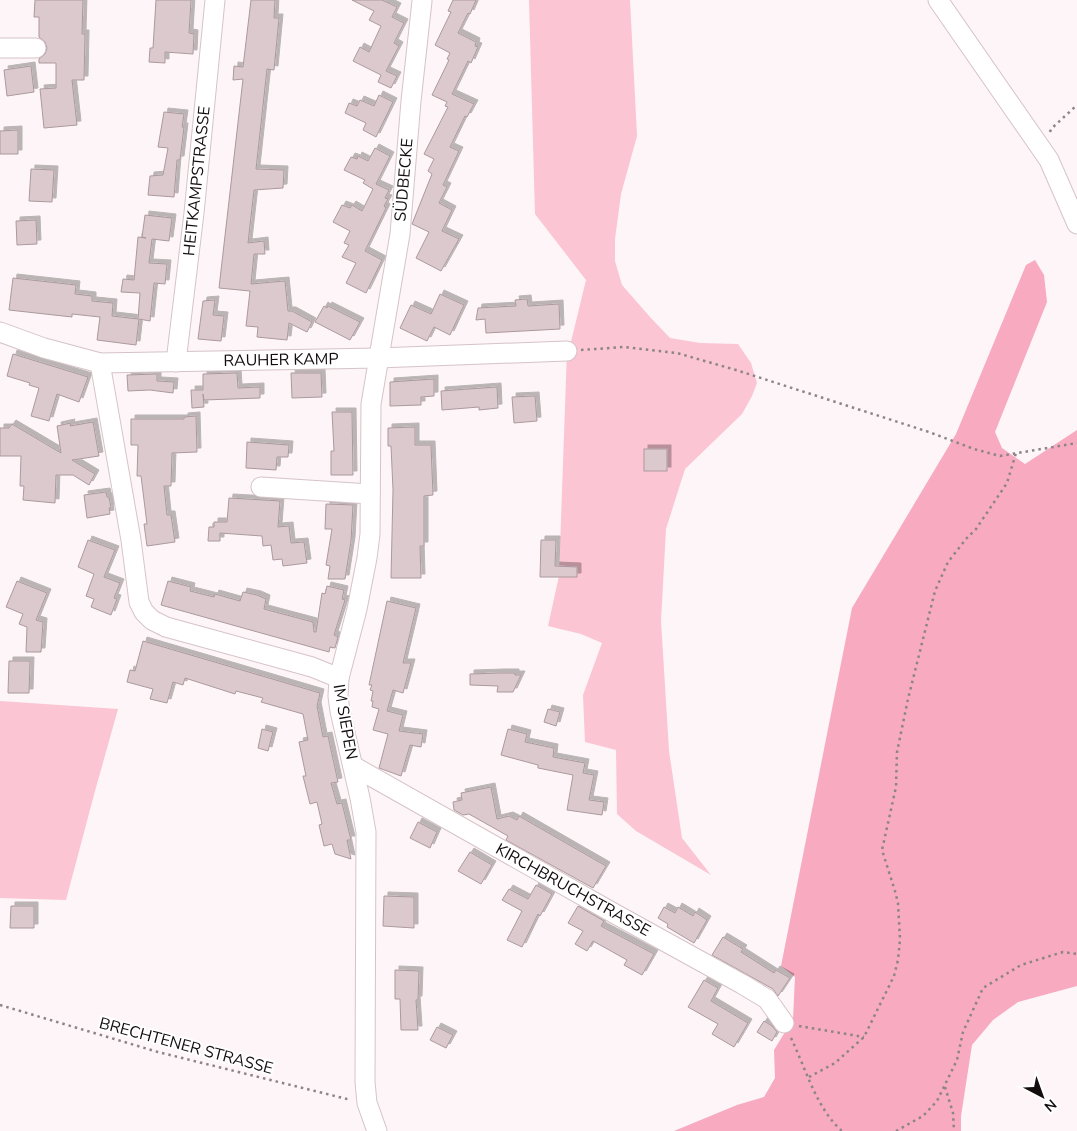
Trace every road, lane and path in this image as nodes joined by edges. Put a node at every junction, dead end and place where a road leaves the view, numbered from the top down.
1 (215, 0) edge
2 (938, 0) edge
3 (422, 1) edge
4 (0, 48) edge
5 (36, 48) dead end
6 (1077, 105) edge
7 (1042, 149) junction
8 (1077, 224) edge
9 (0, 332) edge
10 (567, 351) joint
11 (378, 358) junction
12 (176, 362) junction
13 (100, 363) junction
14 (1077, 443) edge
15 (1016, 453) junction
16 (260, 487) dead end
17 (370, 494) junction
18 (339, 678) junction
19 (353, 766) junction
20 (1077, 954) edge
21 (0, 1005) edge
22 (784, 1023) junction
23 (864, 1038) junction
24 (809, 1077) junction
25 (945, 1085) junction
26 (367, 1103) junction
27 (377, 1131) edge
28 (842, 1131) edge
29 (896, 1131) edge
30 (954, 1131) edge

1 - 12 street, HEITKAMPSTRASSE
2 - 7 street
3 - 11 street, SÜDBECKE
4 - 5 street
6 - 7 path
7 - 8 street
9 - 13 street, RAUHER KAMP
10 - 11 street, RAUHER KAMP
10 - 15 path
11 - 12 street, RAUHER KAMP
11 - 17 street, SÜDBECKE
12 - 13 street, RAUHER KAMP
13 - 18 street, IM SIEPEN
14 - 15 path
15 - 23 path
16 - 17 street
17 - 18 street, SÜDBECKE
18 - 19 street, IM SIEPEN
19 - 22 street, KIRCHBRUCHSTRASSE
19 - 26 street, IM SIEPEN
20 - 25 path
21 - 26 path, BRECHTENER STRASSE
22 - 23 path
22 - 24 path
23 - 24 path
24 - 28 path
25 - 29 path
25 - 30 path
26 - 27 street, IM SIEPEN

